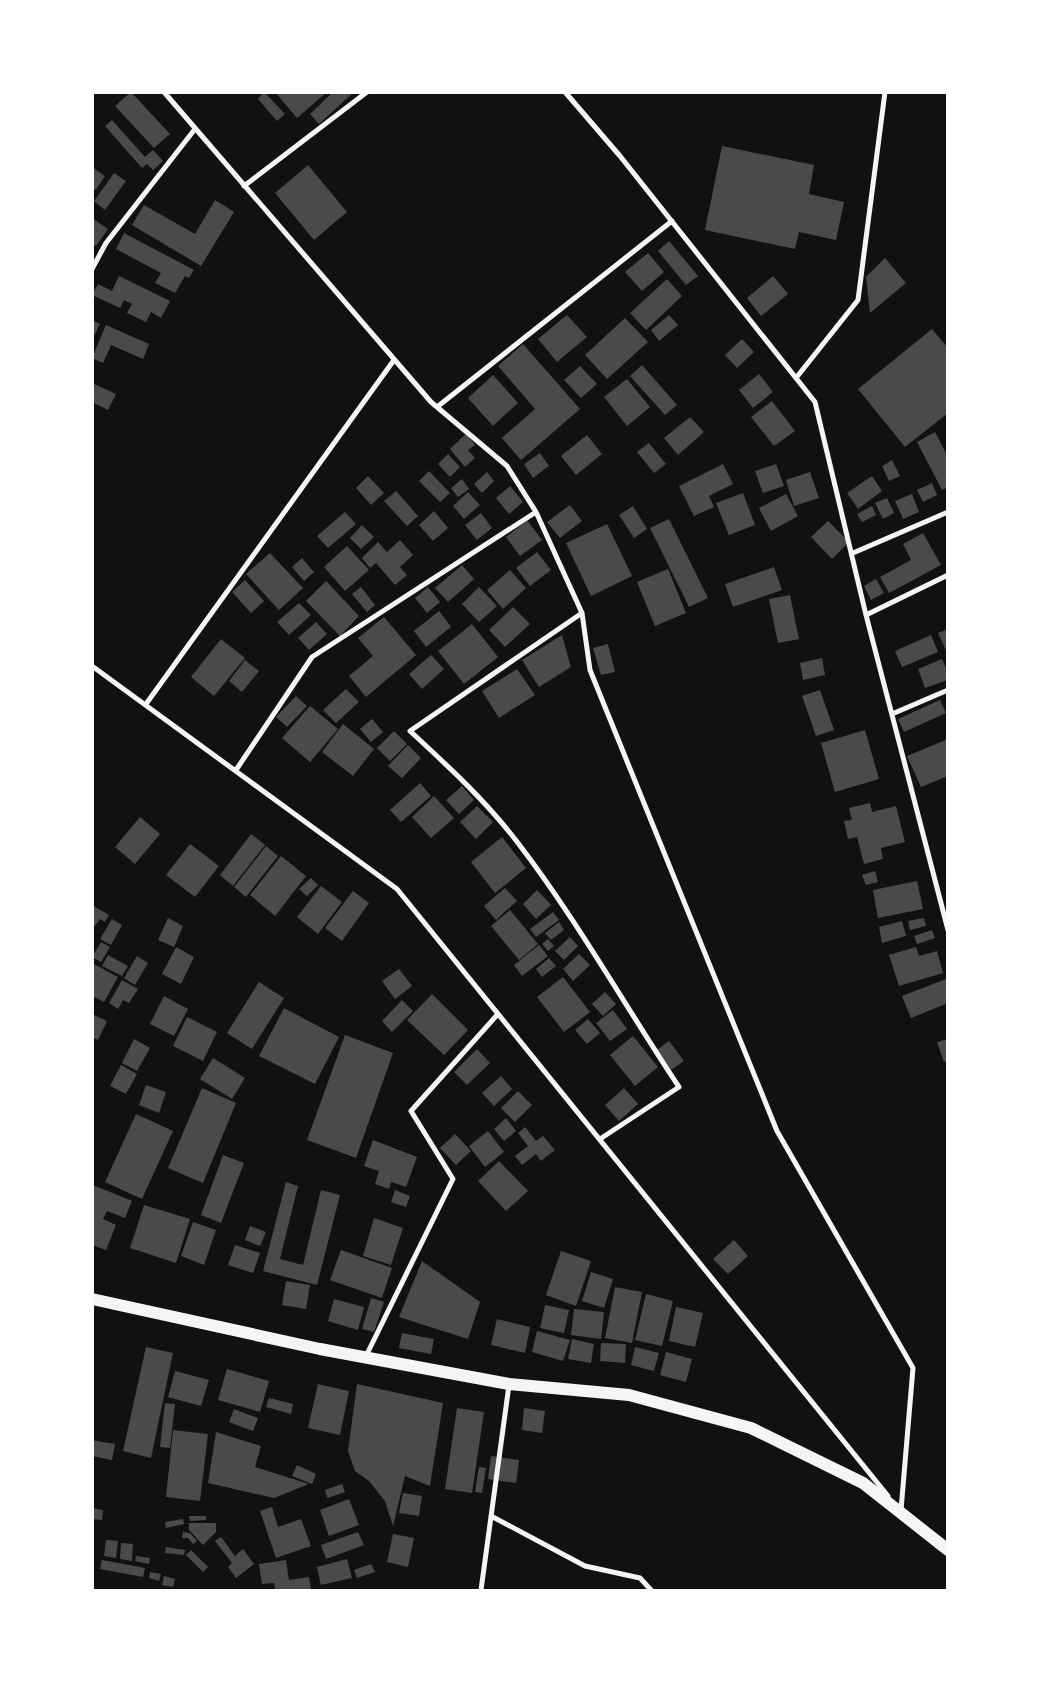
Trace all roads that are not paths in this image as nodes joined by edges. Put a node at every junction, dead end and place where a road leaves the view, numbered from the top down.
1 (164, 92) edge
2 (367, 92) edge
3 (565, 92) edge
4 (886, 92) edge
5 (195, 129) junction
6 (244, 186) junction
7 (672, 221) junction
8 (92, 269) edge
9 (394, 360) junction
10 (796, 378) junction
11 (437, 407) junction
12 (536, 512) junction
13 (948, 512) edge
14 (853, 553) junction
15 (948, 575) edge
16 (582, 613) junction
17 (866, 615) junction
18 (92, 666) edge
19 (948, 690) edge
20 (146, 704) junction
21 (892, 714) junction
22 (236, 770) junction
23 (948, 930) edge
24 (498, 1014) junction
25 (600, 1139) junction
26 (92, 1299) edge
27 (365, 1357) junction
28 (509, 1384) junction
29 (901, 1512) junction
30 (491, 1516) junction
31 (948, 1550) edge
32 (481, 1590) edge
33 (651, 1590) edge

1 - 5 street
2 - 6 street
3 - 7 street
4 - 10 street
5 - 6 street
5 - 8 street
6 - 9 street
7 - 10 street
7 - 11 street
9 - 11 street
9 - 20 street
10 - 14 street
11 - 12 street
12 - 16 street
12 - 22 street
13 - 14 street
14 - 17 street
15 - 17 street
16 - 25 street
16 - 29 street
17 - 21 street
18 - 20 street
19 - 21 street
20 - 22 street
21 - 23 street
22 - 24 street
24 - 25 street
24 - 27 street
25 - 29 street
26 - 27 main road
27 - 28 main road
28 - 29 main road
28 - 30 street
29 - 31 main road
30 - 32 street
30 - 33 street

